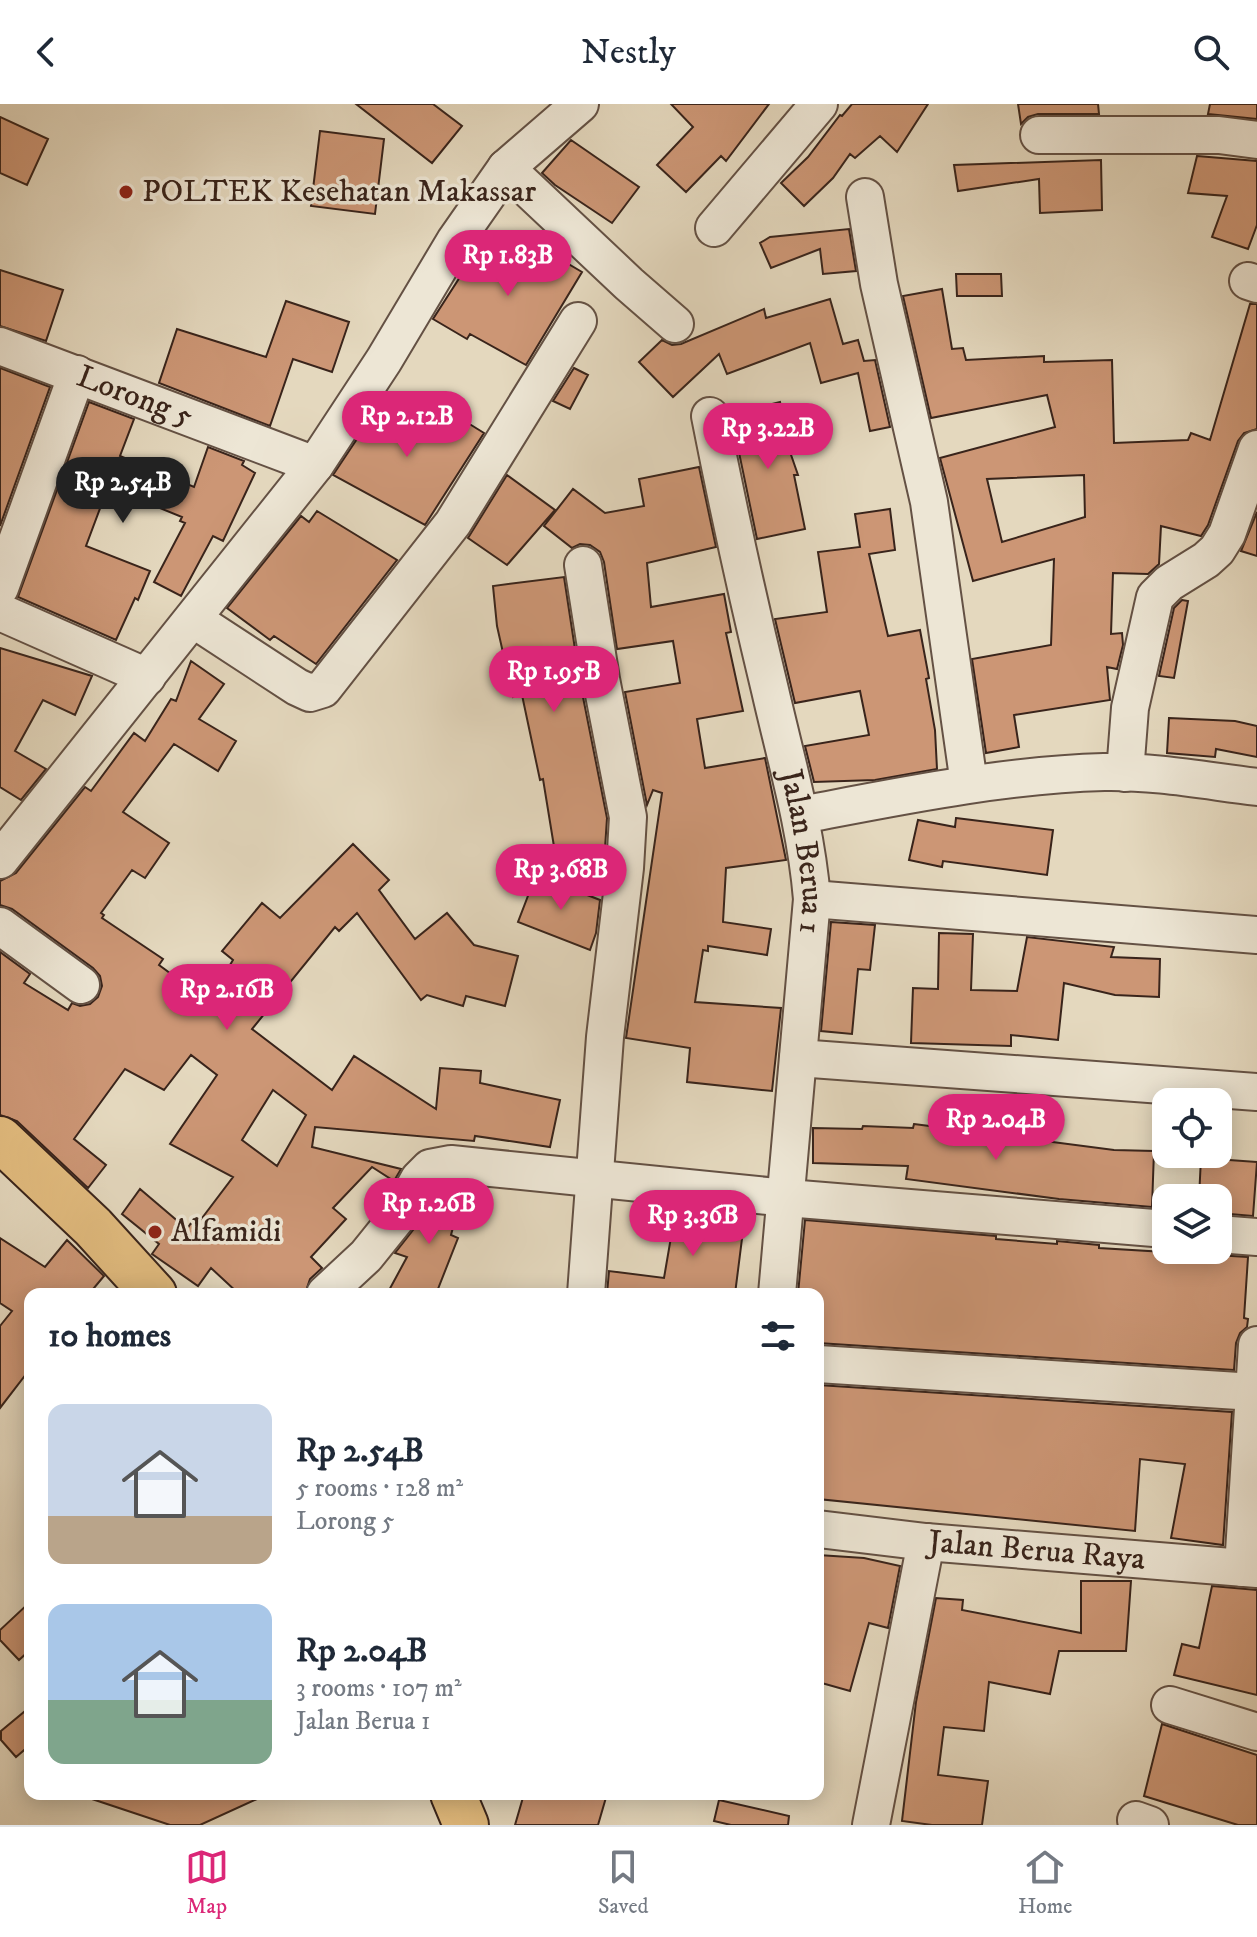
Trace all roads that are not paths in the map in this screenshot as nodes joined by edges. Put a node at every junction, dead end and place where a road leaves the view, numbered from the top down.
1 (580, 104) edge
2 (819, 104) edge
3 (1039, 135) dead end
4 (1257, 140) edge
5 (506, 168) junction
6 (865, 197) dead end
7 (714, 228) dead end
8 (578, 321) dead end
9 (675, 324) dead end
10 (0, 346) edge
11 (77, 374) junction
12 (710, 416) dead end
13 (1257, 449) edge
14 (315, 465) junction
15 (583, 565) dead end
16 (0, 588) edge
17 (0, 612) edge
18 (193, 619) junction
19 (147, 677) junction
20 (1125, 773) junction
21 (969, 784) junction
22 (1257, 787) edge
23 (801, 815) junction
24 (0, 860) edge
25 (812, 899) junction
26 (0, 926) edge
27 (1257, 935) edge
28 (81, 985) dead end
29 (798, 1058) junction
30 (1257, 1092) edge
31 (0, 1139) edge
32 (596, 1177) junction
33 (787, 1198) junction
34 (1152, 1228) edge
35 (1232, 1235) edge
36 (1257, 1237) edge
37 (149, 1288) edge
38 (331, 1288) edge
39 (587, 1288) edge
40 (778, 1288) edge
41 (1257, 1345) edge
42 (824, 1364) edge
43 (1254, 1392) junction
44 (824, 1530) edge
45 (926, 1542) junction
46 (1250, 1568) edge
47 (1170, 1705) dead end
48 (1257, 1732) edge
49 (456, 1800) edge
50 (466, 1825) edge
51 (871, 1825) edge

1 - 5 street
2 - 7 street
3 - 4 street
5 - 9 street
5 - 14 street
6 - 21 street
8 - 18 street
10 - 11 street, Lorong 5
11 - 14 street, Lorong 5
11 - 16 street
12 - 23 street, Jalan Berua 1
13 - 20 street
14 - 18 street
15 - 32 street
17 - 19 street
18 - 19 street
19 - 24 street
20 - 21 street
20 - 22 street
21 - 23 street
23 - 25 street, Jalan Berua 1
25 - 27 street
25 - 29 street, Jalan Berua 1
26 - 28 street
29 - 30 street
29 - 33 street, Jalan Berua 1
31 - 37 main road
32 - 33 street
32 - 38 street
32 - 39 street
33 - 34 street
33 - 40 street, Jalan Berua 1
35 - 36 street
41 - 43 street
42 - 43 street
43 - 46 street
44 - 45 street, Jalan Berua Raya
45 - 46 street, Jalan Berua Raya
45 - 51 street
47 - 48 street
49 - 50 main road

